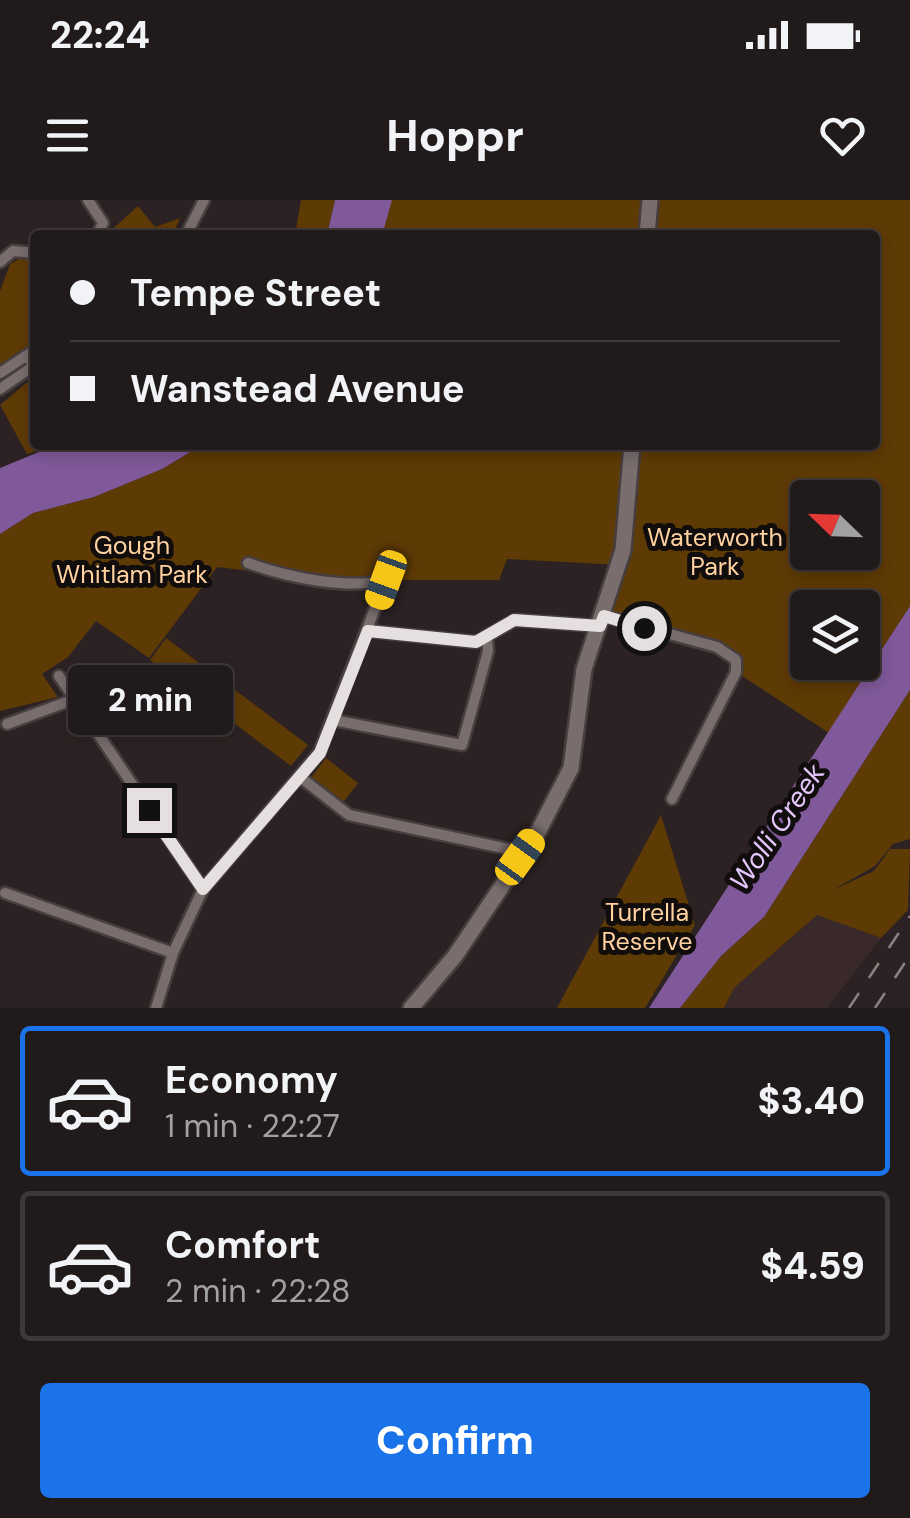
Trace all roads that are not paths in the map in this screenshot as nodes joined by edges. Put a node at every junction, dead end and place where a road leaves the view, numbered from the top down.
1 (88, 200) edge
2 (204, 200) edge
3 (650, 200) edge
4 (100, 230) edge
5 (189, 230) edge
6 (647, 230) edge
7 (30, 253) edge
8 (2, 255) edge
9 (30, 353) edge
10 (30, 368) edge
11 (0, 373) edge
12 (0, 389) edge
13 (632, 450) edge
14 (248, 563) dead end
15 (602, 621) junction
16 (368, 631) junction
17 (487, 636) junction
18 (60, 676) dead end
19 (75, 699) junction
20 (333, 720) junction
21 (7, 724) dead end
22 (300, 778) junction
23 (672, 799) dead end
24 (520, 857) junction
25 (203, 889) junction
26 (5, 893) dead end
27 (172, 953) junction
28 (156, 1008) edge
29 (411, 1008) edge

1 - 4 street
2 - 5 street
3 - 6 main road
7 - 8 street
9 - 11 street
10 - 12 street
13 - 15 main road
14 - 16 street
15 - 17 street
15 - 23 street
15 - 24 main road
16 - 17 street
16 - 20 street
17 - 20 street
18 - 19 street
19 - 21 street
19 - 25 street
20 - 22 street
22 - 24 street
22 - 25 street
24 - 29 main road
25 - 27 street
26 - 27 street
27 - 28 street

